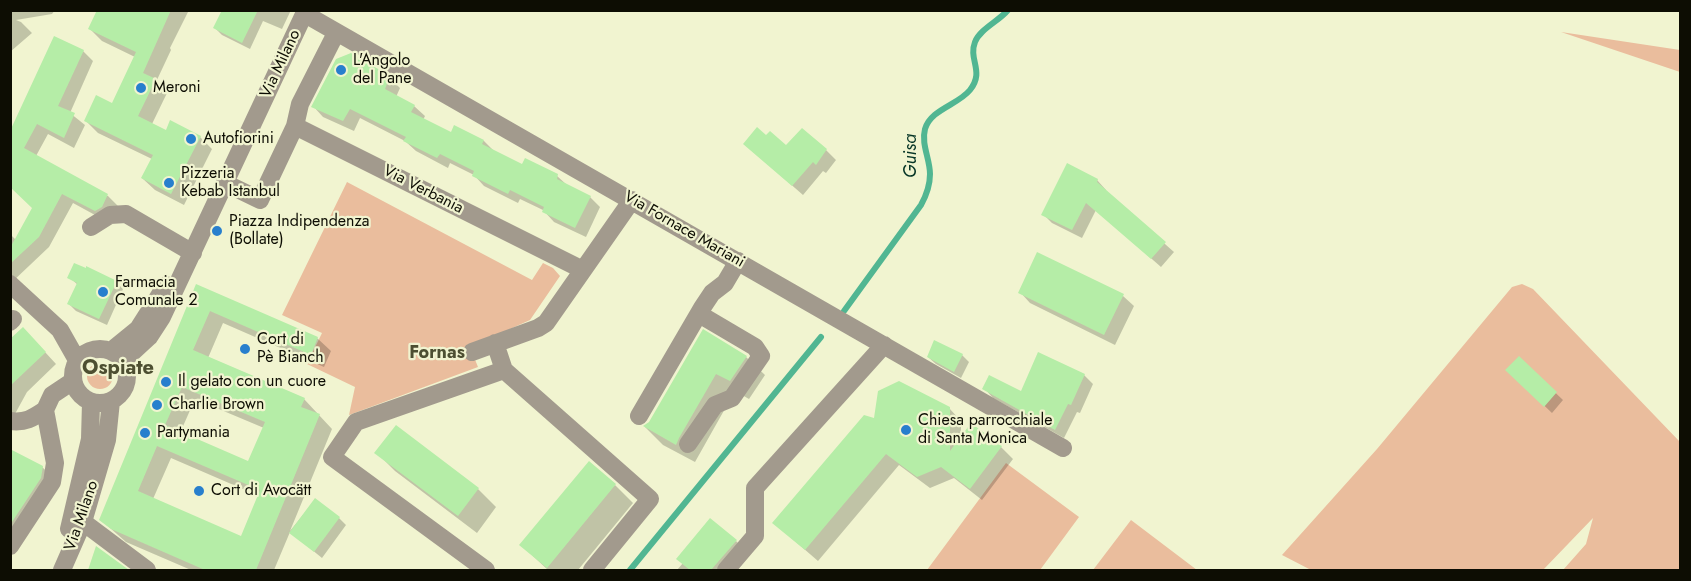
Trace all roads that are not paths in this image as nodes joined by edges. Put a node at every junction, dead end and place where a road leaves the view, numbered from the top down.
1 (306, 12) edge
2 (333, 39) dead end
3 (295, 126) junction
4 (225, 183) junction
5 (632, 200) junction
6 (91, 227) dead end
7 (190, 251) junction
8 (738, 261) junction
9 (583, 270) junction
10 (10, 284) edge
11 (699, 314) junction
12 (60, 330) junction
13 (495, 343) junction
14 (884, 345) junction
15 (472, 352) dead end
16 (111, 353) junction
17 (77, 360) junction
18 (504, 370) junction
19 (73, 381) junction
20 (111, 401) junction
21 (91, 402) junction
22 (45, 410) junction
23 (639, 416) dead end
24 (10, 421) edge
25 (688, 444) dead end
26 (1063, 448) dead end
27 (83, 522) junction
28 (10, 546) edge
29 (62, 570) edge
30 (147, 570) edge
31 (486, 570) edge
32 (592, 570) edge
33 (726, 570) edge

1 - 4 street, Via Milano
1 - 5 street, Via Fornace Mariani
2 - 3 street
3 - 4 street
3 - 9 street, Via Verbania
4 - 7 street, Via Milano
5 - 8 street, Via Fornace Mariani
5 - 9 street
6 - 7 street
7 - 16 street, Via Milano
8 - 11 street
8 - 14 street, Via Fornace Mariani
9 - 13 street
10 - 12 street
11 - 23 street
11 - 25 street
12 - 16 street
12 - 17 street
13 - 15 street
13 - 18 street
14 - 26 street, Via Fornace Mariani
14 - 33 street
16 - 17 street
16 - 20 street
17 - 19 street
18 - 31 street
18 - 32 street
19 - 21 street
19 - 22 street
20 - 21 street
20 - 27 street, Via Milano
21 - 29 street, Via Milano
22 - 24 street
22 - 28 street
27 - 29 street, Via Milano
27 - 30 street

